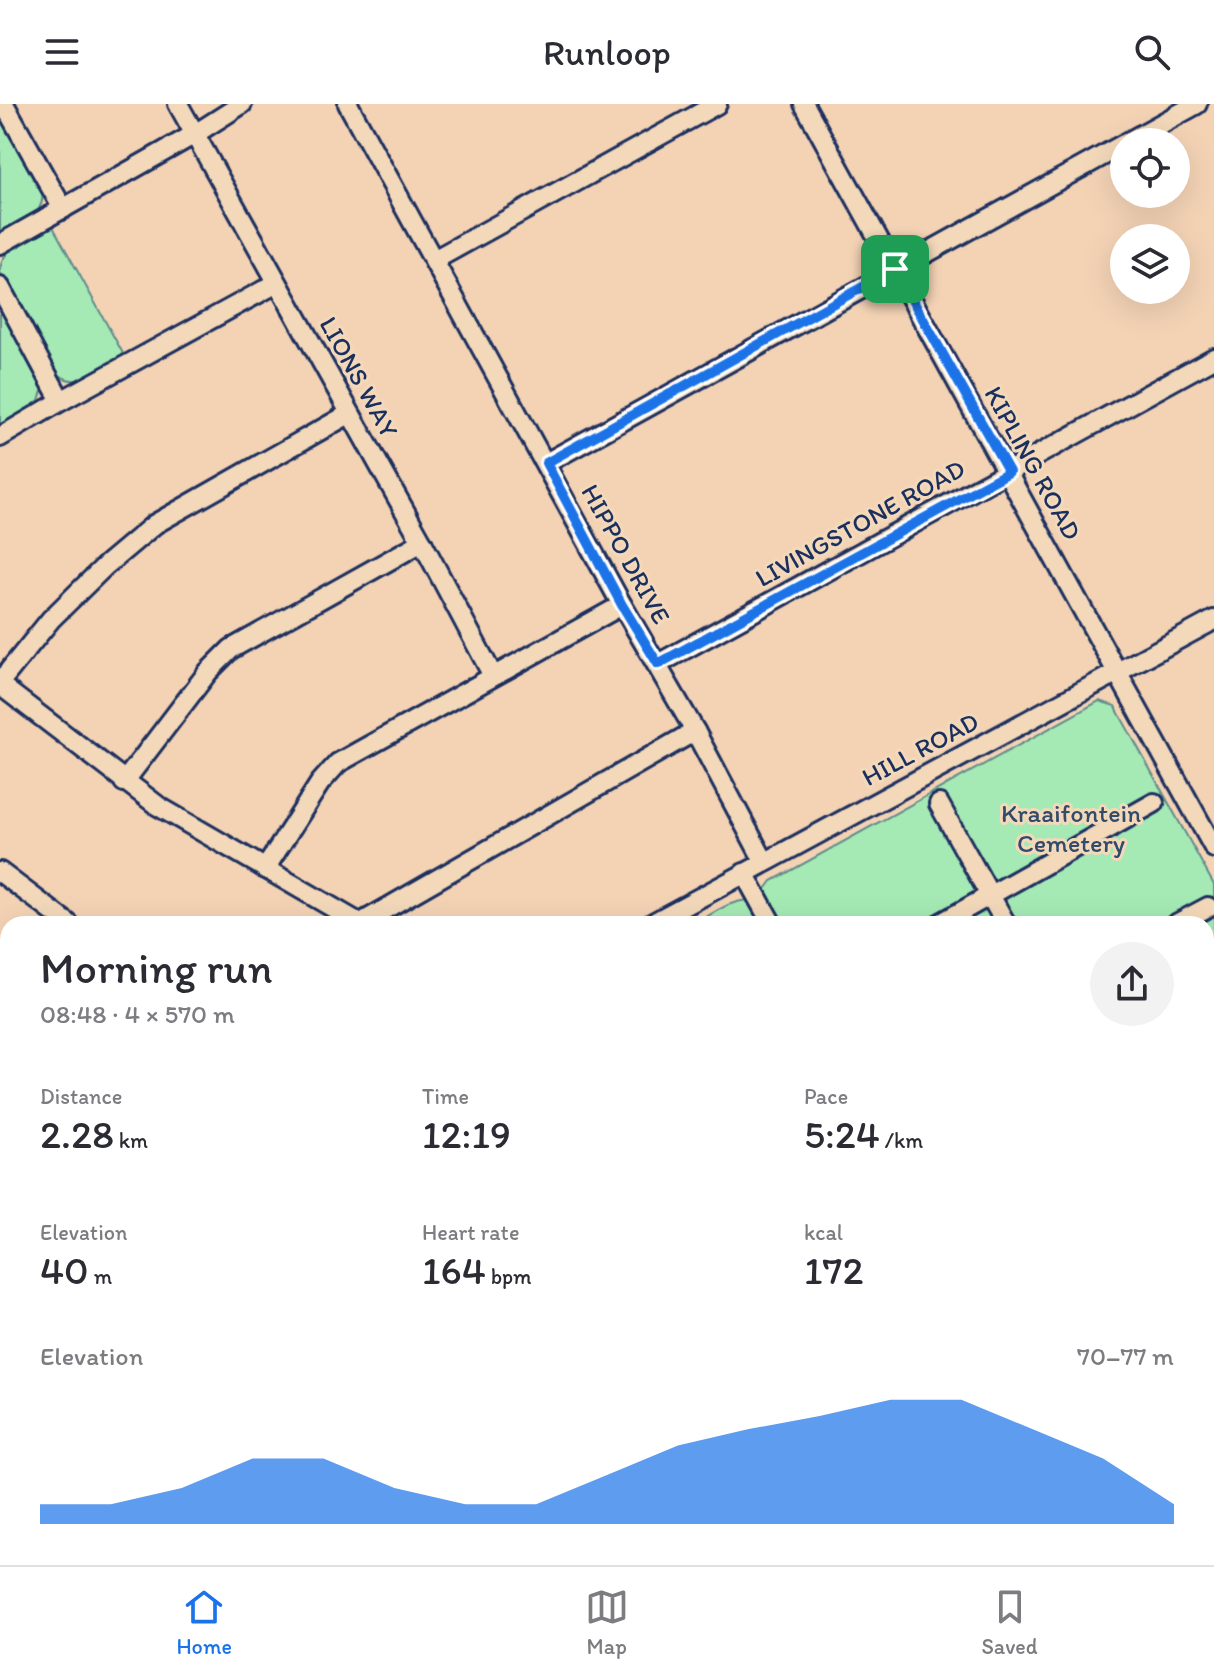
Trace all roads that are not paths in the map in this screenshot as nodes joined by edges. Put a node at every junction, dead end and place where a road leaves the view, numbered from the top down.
1 (4, 104) edge
2 (178, 104) edge
3 (242, 104) edge
4 (348, 104) edge
5 (717, 104) edge
6 (804, 104) edge
7 (1197, 104) edge
8 (1153, 128) edge
9 (195, 134) junction
10 (1110, 152) edge
11 (63, 209) junction
12 (0, 244) edge
13 (434, 260) junction
14 (895, 269) junction
15 (277, 283) junction
16 (0, 287) edge
17 (1214, 358) edge
18 (61, 401) junction
19 (349, 414) junction
20 (0, 437) edge
21 (546, 463) junction
22 (1009, 472) junction
23 (422, 542) junction
24 (622, 605) junction
25 (1214, 620) edge
26 (658, 664) junction
27 (1117, 673) junction
28 (493, 676) junction
29 (0, 683) edge
30 (695, 731) junction
31 (124, 782) junction
32 (1154, 803) dead end
33 (939, 804) dead end
34 (1214, 848) edge
35 (764, 861) junction
36 (265, 869) junction
37 (0, 872) edge
38 (744, 873) junction
39 (991, 897) junction
40 (1208, 907) dead end
41 (54, 916) edge
42 (347, 916) edge
43 (375, 916) edge
44 (666, 916) edge
45 (768, 916) edge
46 (954, 916) edge
47 (1002, 916) edge
48 (1191, 916) edge

1 - 11 street
2 - 9 street, LIONS WAY
3 - 9 street
4 - 13 street, HIPPO DRIVE
5 - 13 street
6 - 14 street, KIPLING ROAD
7 - 8 street
9 - 11 street
9 - 15 street, LIONS WAY
10 - 14 street
11 - 12 street
13 - 21 street, HIPPO DRIVE
14 - 21 street
14 - 22 street, KIPLING ROAD
15 - 18 street
15 - 19 street, LIONS WAY
16 - 18 street
17 - 22 street, LIVINGSTONE ROAD
18 - 20 street
19 - 23 street, LIONS WAY
19 - 29 street
21 - 24 street, HIPPO DRIVE
22 - 26 street, LIVINGSTONE ROAD
22 - 27 street, KIPLING ROAD
23 - 28 street, LIONS WAY
23 - 31 street
24 - 26 street, HIPPO DRIVE
24 - 28 street
25 - 27 street, HILL ROAD
26 - 30 street, HIPPO DRIVE
27 - 34 street, KIPLING ROAD
27 - 35 street, HILL ROAD
28 - 36 street
29 - 31 street
30 - 35 street, HIPPO DRIVE
30 - 43 street
31 - 36 street
32 - 39 street
33 - 39 street
35 - 38 street, HILL ROAD
36 - 42 street
37 - 41 street
38 - 44 street, HILL ROAD
38 - 45 street
39 - 46 street
39 - 47 street
40 - 48 street

